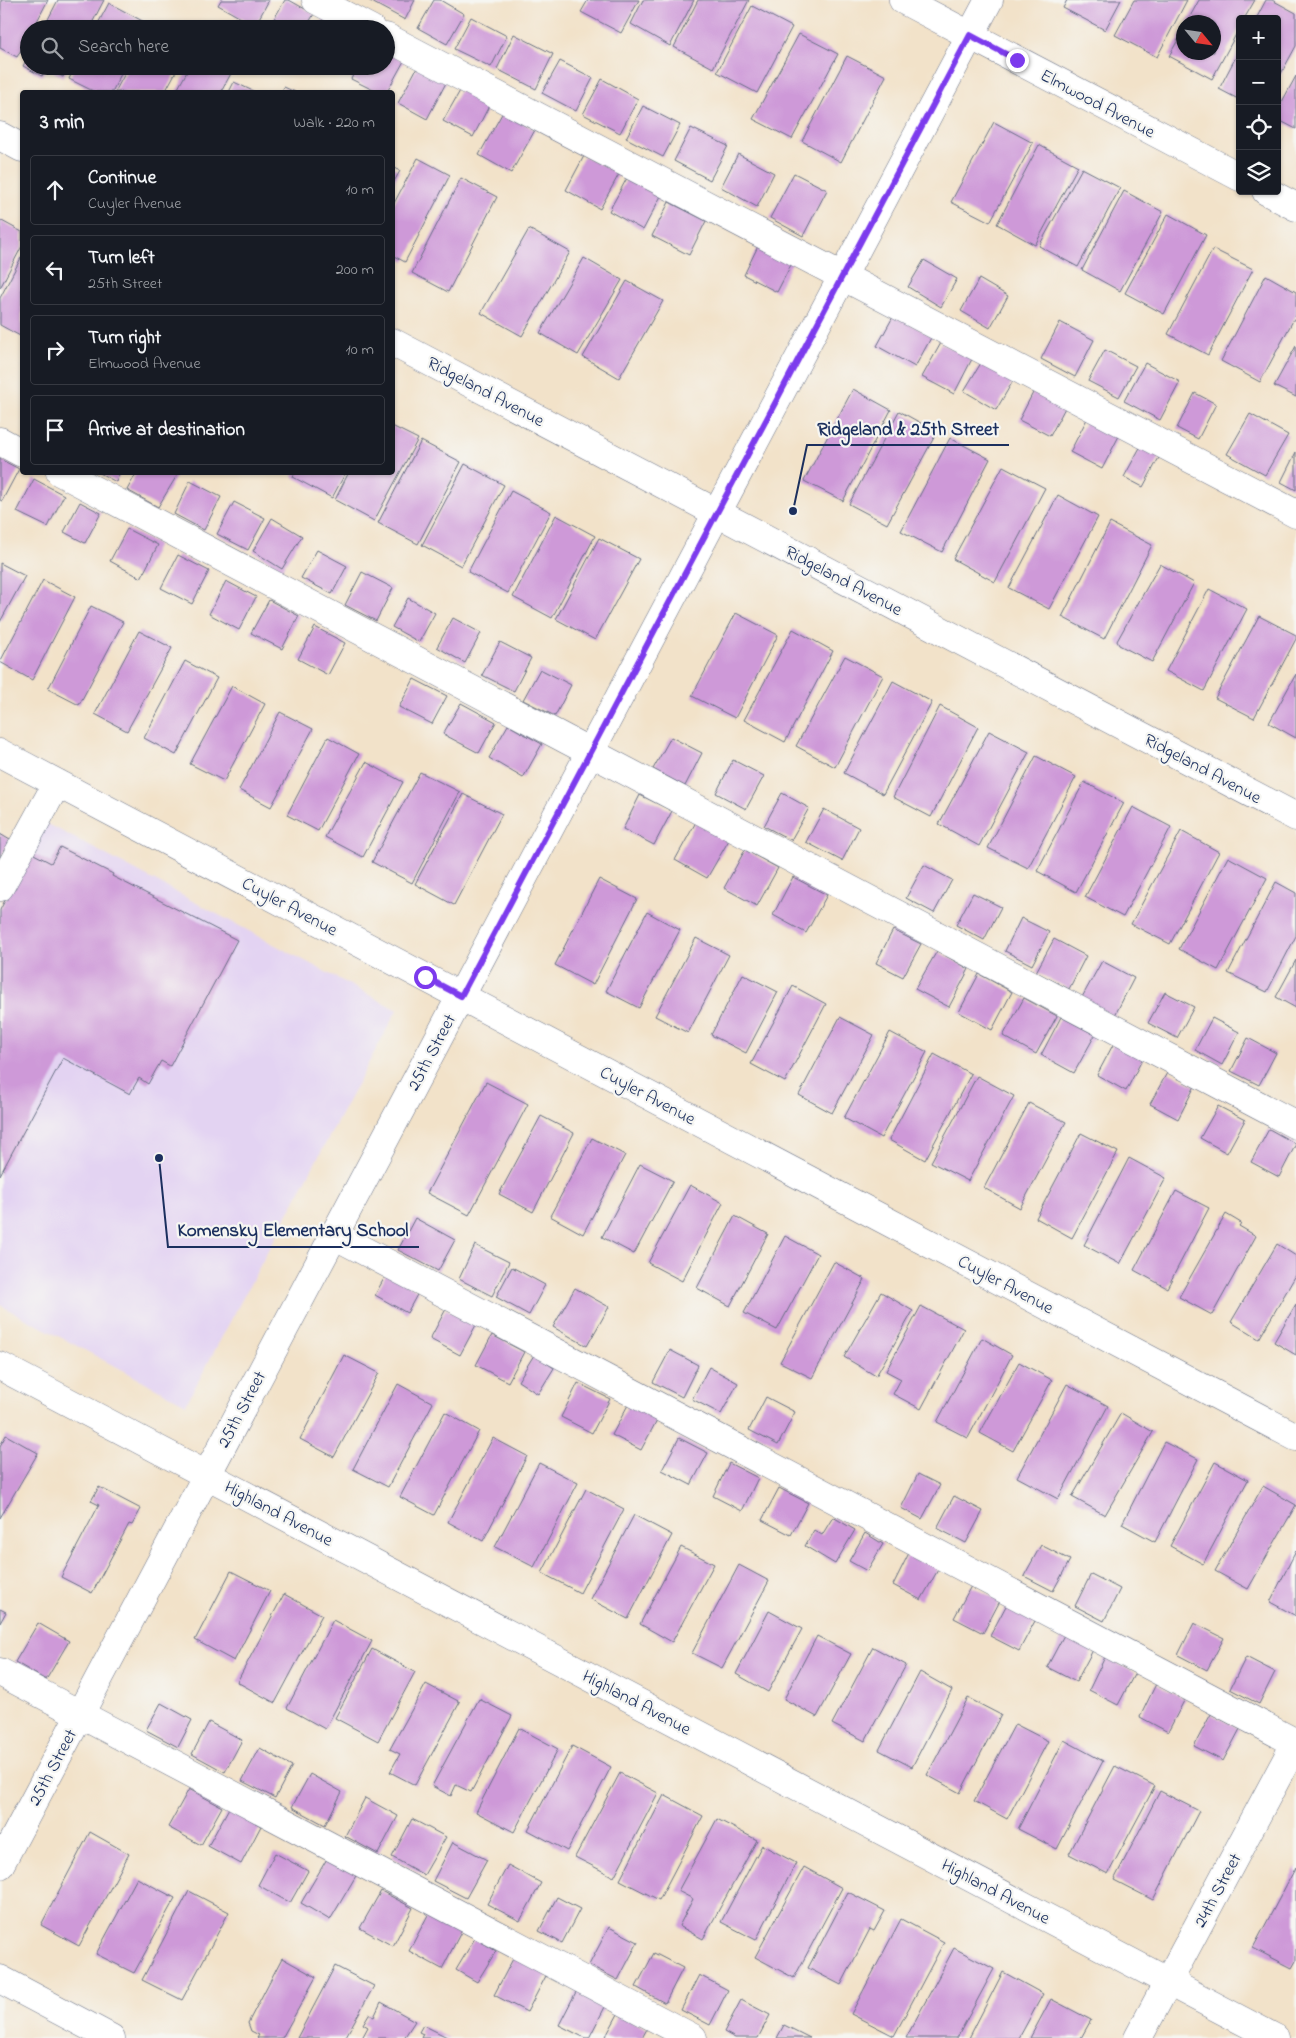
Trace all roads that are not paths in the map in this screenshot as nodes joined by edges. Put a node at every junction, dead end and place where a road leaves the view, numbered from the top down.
1 (316, 0) edge
2 (903, 0) edge
3 (989, 0) edge
4 (354, 20) edge
5 (970, 35) junction
6 (395, 42) edge
7 (0, 136) edge
8 (20, 147) edge
9 (1236, 176) edge
10 (1274, 195) edge
11 (1296, 207) edge
12 (842, 275) junction
13 (395, 344) edge
14 (0, 441) edge
15 (20, 452) edge
16 (66, 475) edge
17 (716, 513) junction
18 (1296, 514) edge
19 (590, 752) junction
20 (0, 753) edge
21 (57, 783) junction
22 (1296, 817) edge
23 (0, 887) edge
24 (461, 996) junction
25 (1296, 1124) edge
26 (334, 1235) junction
27 (0, 1366) edge
28 (1296, 1437) edge
29 (206, 1475) junction
30 (0, 1672) edge
31 (80, 1714) junction
32 (1296, 1743) edge
33 (0, 1865) edge
34 (0, 1979) edge
35 (1168, 1982) junction
36 (111, 2038) edge
37 (692, 2038) edge
38 (1138, 2038) edge
39 (1275, 2038) edge

1 - 4 street
2 - 5 street, Elmwood Avenue
3 - 5 street, 25th Street
5 - 9 street, Elmwood Avenue
5 - 12 street, 25th Street
6 - 12 street
7 - 8 street
10 - 11 street
12 - 17 street, 25th Street
12 - 18 street
13 - 17 street, Ridgeland Avenue
14 - 15 street
16 - 19 street
17 - 19 street, 25th Street
17 - 22 street, Ridgeland Avenue
19 - 24 street, 25th Street
19 - 25 street
20 - 21 street, Cuyler Avenue
21 - 23 street
21 - 24 street, Cuyler Avenue
24 - 26 street, 25th Street
24 - 28 street, Cuyler Avenue
26 - 29 street, 25th Street
26 - 32 street
27 - 29 street, Highland Avenue
29 - 31 street, 25th Street
29 - 35 street, Highland Avenue
30 - 31 street
31 - 33 street, 25th Street
31 - 37 street
32 - 35 street, 24th Street
34 - 36 street
35 - 38 street, 24th Street
35 - 39 street, Highland Avenue

